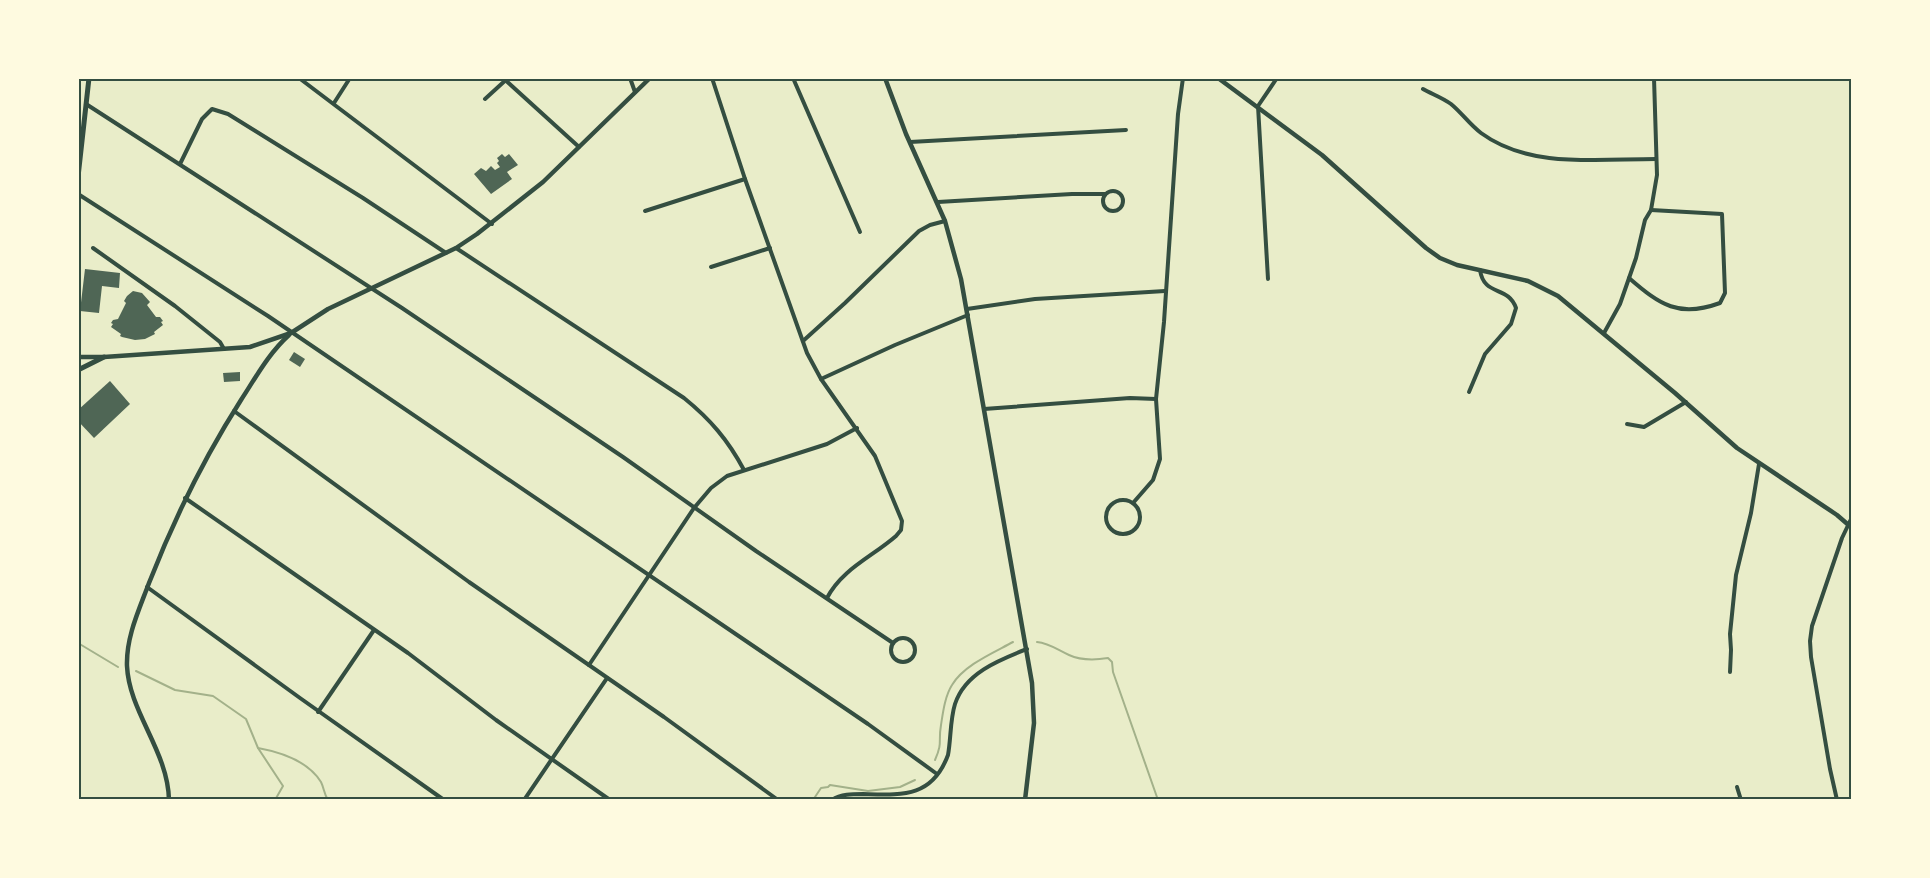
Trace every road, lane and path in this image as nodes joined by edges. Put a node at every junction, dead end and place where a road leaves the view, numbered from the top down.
1 (89, 78) edge
2 (299, 78) edge
3 (350, 78) edge
4 (630, 78) edge
5 (650, 78) edge
6 (712, 78) edge
7 (793, 78) edge
8 (885, 78) edge
9 (1183, 78) edge
10 (1218, 78) edge
11 (1277, 78) edge
12 (1654, 78) edge
13 (506, 79) edge
14 (1423, 88) dead end
15 (635, 92) junction
16 (485, 99) dead end
17 (86, 104) junction
18 (334, 104) junction
19 (1258, 106) junction
20 (1126, 130) dead end
21 (910, 142) junction
22 (579, 147) junction
23 (1656, 159) junction
24 (180, 164) junction
25 (78, 177) edge
26 (745, 179) junction
27 (78, 194) edge
28 (1105, 194) junction
29 (938, 202) junction
30 (1651, 210) junction
31 (645, 211) dead end
32 (945, 221) junction
33 (492, 224) junction
34 (860, 232) dead end
35 (93, 248) dead end
36 (456, 248) junction
37 (770, 248) junction
38 (446, 253) junction
39 (711, 267) dead end
40 (1480, 270) junction
41 (1629, 278) junction
42 (1268, 279) dead end
43 (372, 288) junction
44 (1165, 291) junction
45 (967, 312) junction
46 (291, 333) junction
47 (1604, 333) junction
48 (802, 341) junction
49 (224, 349) junction
50 (78, 357) edge
51 (104, 357) junction
52 (78, 370) edge
53 (821, 379) junction
54 (1469, 392) dead end
55 (1156, 399) junction
56 (1686, 402) junction
57 (984, 409) junction
58 (234, 411) junction
59 (1627, 424) dead end
60 (857, 428) junction
61 (1759, 464) junction
62 (744, 470) junction
63 (185, 498) junction
64 (1133, 503) junction
65 (694, 508) junction
66 (1852, 517) edge
67 (1850, 526) edge
68 (650, 576) junction
69 (147, 587) junction
70 (827, 598) junction
71 (374, 630) junction
72 (893, 643) junction
73 (1027, 649) junction
74 (589, 665) junction
75 (1730, 672) dead end
76 (608, 678) junction
77 (318, 712) junction
78 (553, 759) junction
79 (937, 774) junction
80 (1737, 787) dead end
81 (169, 800) edge
82 (444, 800) edge
83 (524, 800) edge
84 (610, 800) edge
85 (778, 800) edge
86 (832, 800) edge
87 (1025, 800) edge
88 (1741, 800) edge
89 (1837, 800) edge

1 - 17 main road
2 - 18 street
3 - 18 street
4 - 15 street
5 - 15 street
6 - 26 street
7 - 34 street
8 - 21 street
9 - 44 street
10 - 19 street
11 - 19 street
12 - 23 street
13 - 16 street
13 - 22 street
14 - 23 street
15 - 22 street
17 - 24 street
17 - 25 main road
18 - 33 street
19 - 40 street
19 - 42 street
20 - 21 street
21 - 29 street
22 - 33 street
23 - 30 street
24 - 38 street
24 - 43 street
26 - 31 street
26 - 37 street
27 - 46 street
28 - 28 street
28 - 29 street
29 - 32 street
30 - 41 street
30 - 41 street
32 - 45 street
32 - 48 street
33 - 36 street
35 - 49 street
36 - 38 street
36 - 62 street
37 - 39 street
37 - 48 street
38 - 43 street
40 - 47 street
40 - 54 street
41 - 47 street
43 - 46 street
43 - 65 street
44 - 45 street
44 - 55 street
45 - 53 street
45 - 57 street
46 - 49 street
46 - 58 street
46 - 68 street
47 - 56 street
48 - 53 street
49 - 51 street
50 - 51 street
51 - 52 main road
53 - 60 street
55 - 57 street
55 - 64 street
56 - 59 street
56 - 61 street
57 - 73 street
58 - 63 street
58 - 74 street
60 - 62 street
60 - 70 street
61 - 67 street
61 - 75 street
62 - 65 street
63 - 69 street
63 - 71 street
64 - 64 street
65 - 68 street
65 - 70 street
66 - 67 street
67 - 89 street
68 - 74 street
68 - 79 street
69 - 77 street
69 - 81 street
70 - 72 street
71 - 77 street
71 - 78 street
72 - 72 street
73 - 79 street
73 - 87 street
74 - 76 street
76 - 78 street
76 - 85 street
77 - 82 street
78 - 83 street
78 - 84 street
79 - 86 street
80 - 88 street

